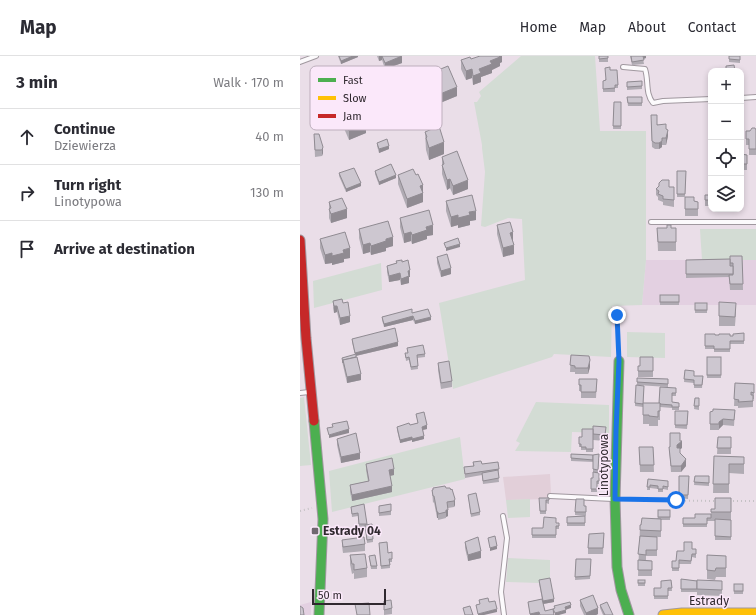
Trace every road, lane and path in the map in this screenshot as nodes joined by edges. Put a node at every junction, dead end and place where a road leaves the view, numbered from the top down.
1 (316, 56) edge
2 (300, 62) edge
3 (623, 66) dead end
4 (756, 97) edge
5 (744, 98) edge
6 (708, 99) edge
7 (651, 222) dead end
8 (756, 222) edge
9 (300, 240) edge
10 (617, 315) dead end
11 (619, 361) joint
12 (312, 392) junction
13 (300, 393) edge
14 (550, 496) dead end
15 (615, 499) junction
16 (717, 501) edge
17 (725, 501) edge
18 (756, 501) edge
19 (312, 508) dead end
20 (300, 511) edge
21 (503, 516) dead end
22 (756, 613) edge
23 (319, 615) edge
24 (504, 615) edge
25 (629, 615) edge
26 (663, 615) edge

1 - 2 lane
3 - 6 lane
4 - 5 lane
7 - 8 lane
9 - 12 street
10 - 11 path
11 - 15 street, Linotypowa
12 - 13 lane
12 - 23 street
14 - 15 lane
15 - 16 path
15 - 25 street, Linotypowa
17 - 18 path
19 - 20 path
21 - 24 lane
22 - 26 street, Estrady

